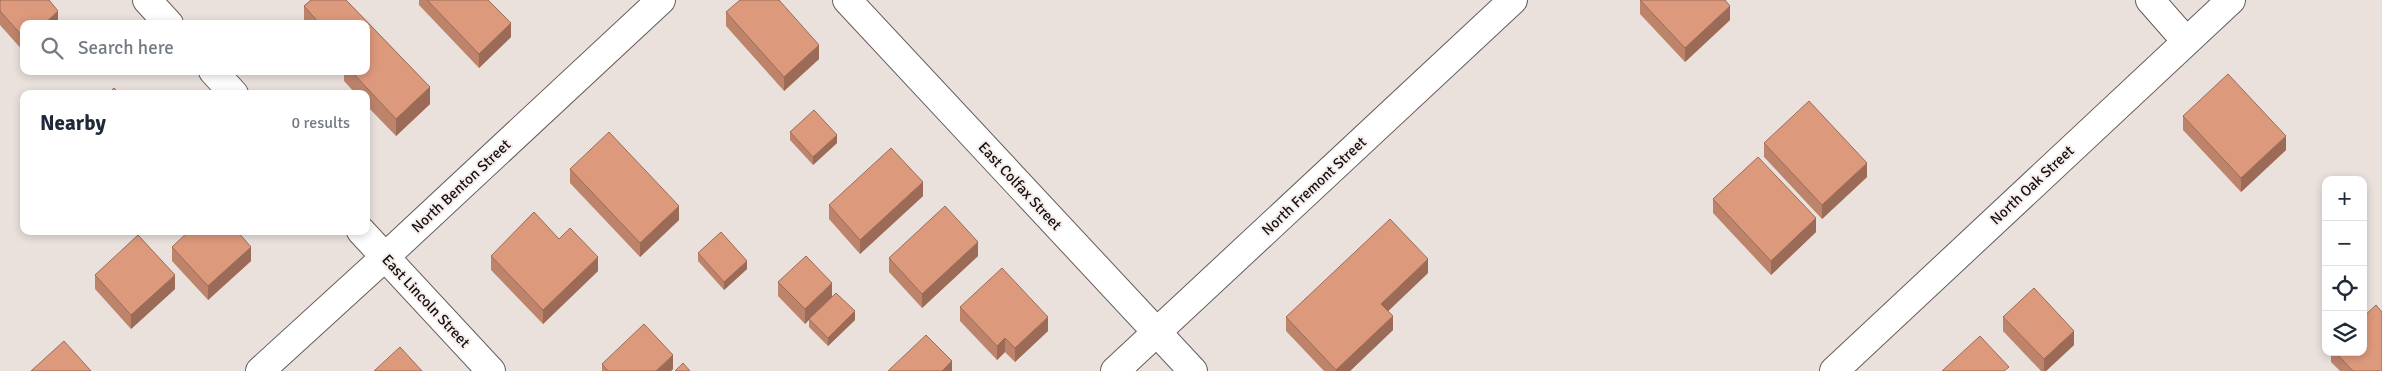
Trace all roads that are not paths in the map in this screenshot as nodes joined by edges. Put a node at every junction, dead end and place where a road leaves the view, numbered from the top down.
1 (147, 0) edge
2 (661, 0) edge
3 (847, 0) edge
4 (1513, 0) edge
5 (2150, 0) edge
6 (2231, 0) edge
7 (165, 20) edge
8 (2186, 41) junction
9 (217, 75) edge
10 (230, 90) edge
11 (366, 235) edge
12 (386, 257) junction
13 (1156, 332) junction
14 (260, 371) edge
15 (491, 371) edge
16 (1115, 371) edge
17 (1193, 371) edge
18 (1834, 371) edge

1 - 7 street
2 - 12 street, North Benton Street
3 - 13 street, East Colfax Street
4 - 13 street, North Fremont Street
5 - 8 street
6 - 8 street, North Oak Street
8 - 18 street, North Oak Street
9 - 10 street
11 - 12 street, East Lincoln Street
12 - 14 street, North Benton Street
12 - 15 street, East Lincoln Street
13 - 16 street, North Fremont Street
13 - 17 street, East Colfax Street

